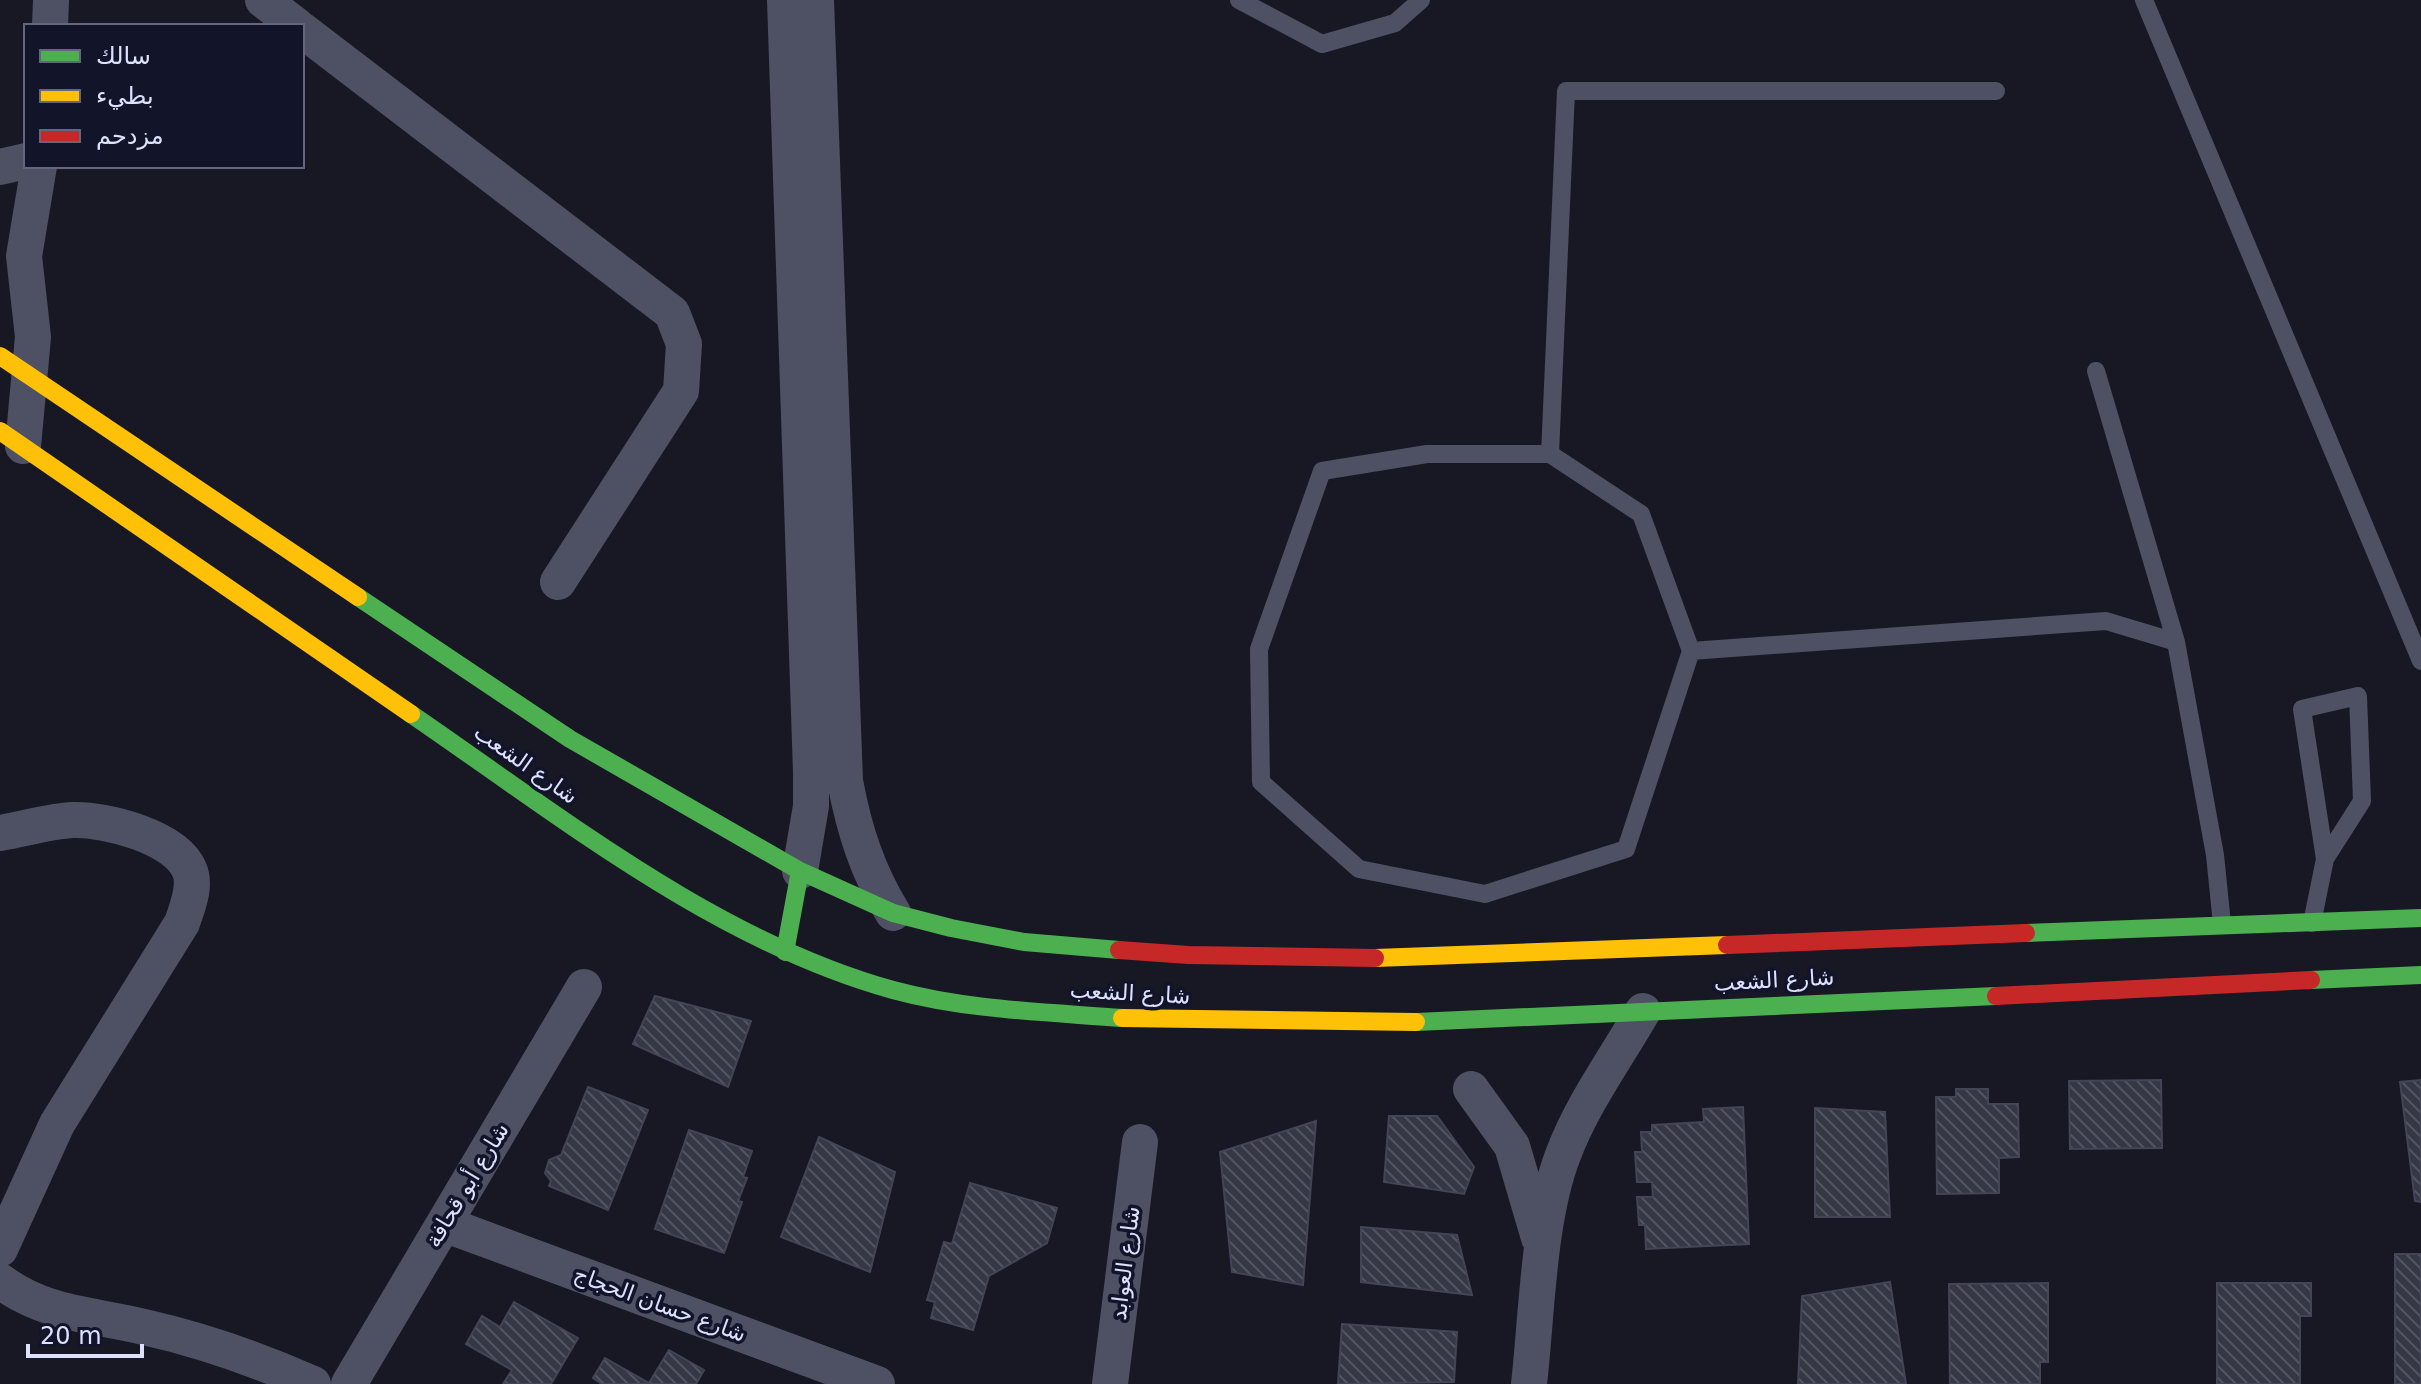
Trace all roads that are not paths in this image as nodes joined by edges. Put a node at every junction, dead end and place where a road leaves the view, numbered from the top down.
1 (51, 0) edge
2 (263, 0) edge
3 (785, 0) edge
4 (816, 0) edge
5 (1239, 0) edge
6 (1421, 0) edge
7 (2144, 0) edge
8 (50, 24) edge
9 (294, 24) edge
10 (304, 32) edge
11 (1996, 91) dead end
12 (24, 161) edge
13 (0, 167) edge
14 (39, 168) edge
15 (24, 256) junction
16 (0, 284) edge
17 (0, 356) edge
18 (2096, 371) dead end
19 (32, 377) junction
20 (12, 438) edge
21 (1550, 454) junction
22 (558, 582) dead end
23 (2176, 642) junction
24 (1691, 651) junction
25 (2421, 661) edge
26 (0, 833) edge
27 (2325, 859) junction
28 (800, 871) junction
29 (893, 913) junction
30 (2421, 918) edge
31 (2312, 923) junction
32 (2222, 924) junction
33 (785, 952) junction
34 (2421, 975) edge
35 (584, 987) dead end
36 (1643, 1011) junction
37 (1471, 1089) dead end
38 (1140, 1142) dead end
39 (444, 1224) junction
40 (0, 1249) edge
41 (1543, 1251) junction
42 (0, 1281) edge
43 (313, 1384) edge
44 (349, 1384) edge
45 (877, 1384) edge
46 (1110, 1384) edge
47 (1529, 1384) edge

1 - 8 street
2 - 9 street
3 - 28 street
4 - 29 street
5 - 6 lane
7 - 25 lane
10 - 22 street
11 - 21 lane
12 - 13 street
14 - 15 street
15 - 16 street
15 - 19 street
17 - 19 street, شارع الشعب
18 - 23 lane
19 - 20 street
19 - 28 street, شارع الشعب
20 - 33 street, شارع الشعب
21 - 24 lane
21 - 24 lane
23 - 24 lane
23 - 32 lane
26 - 40 street
27 - 27 lane
27 - 31 lane
28 - 29 street, شارع الشعب
28 - 33 street
29 - 32 street, شارع الشعب
30 - 31 street, شارع الشعب
31 - 32 street, شارع الشعب
33 - 36 street, شارع الشعب
34 - 36 street, شارع الشعب
35 - 39 street, شارع أبو قحافة
36 - 41 street
37 - 41 street
38 - 46 street, شارع العوابد
39 - 44 street, شارع أبو قحافة
39 - 45 street, شارع حسان الحجاج
41 - 47 street
42 - 43 street

